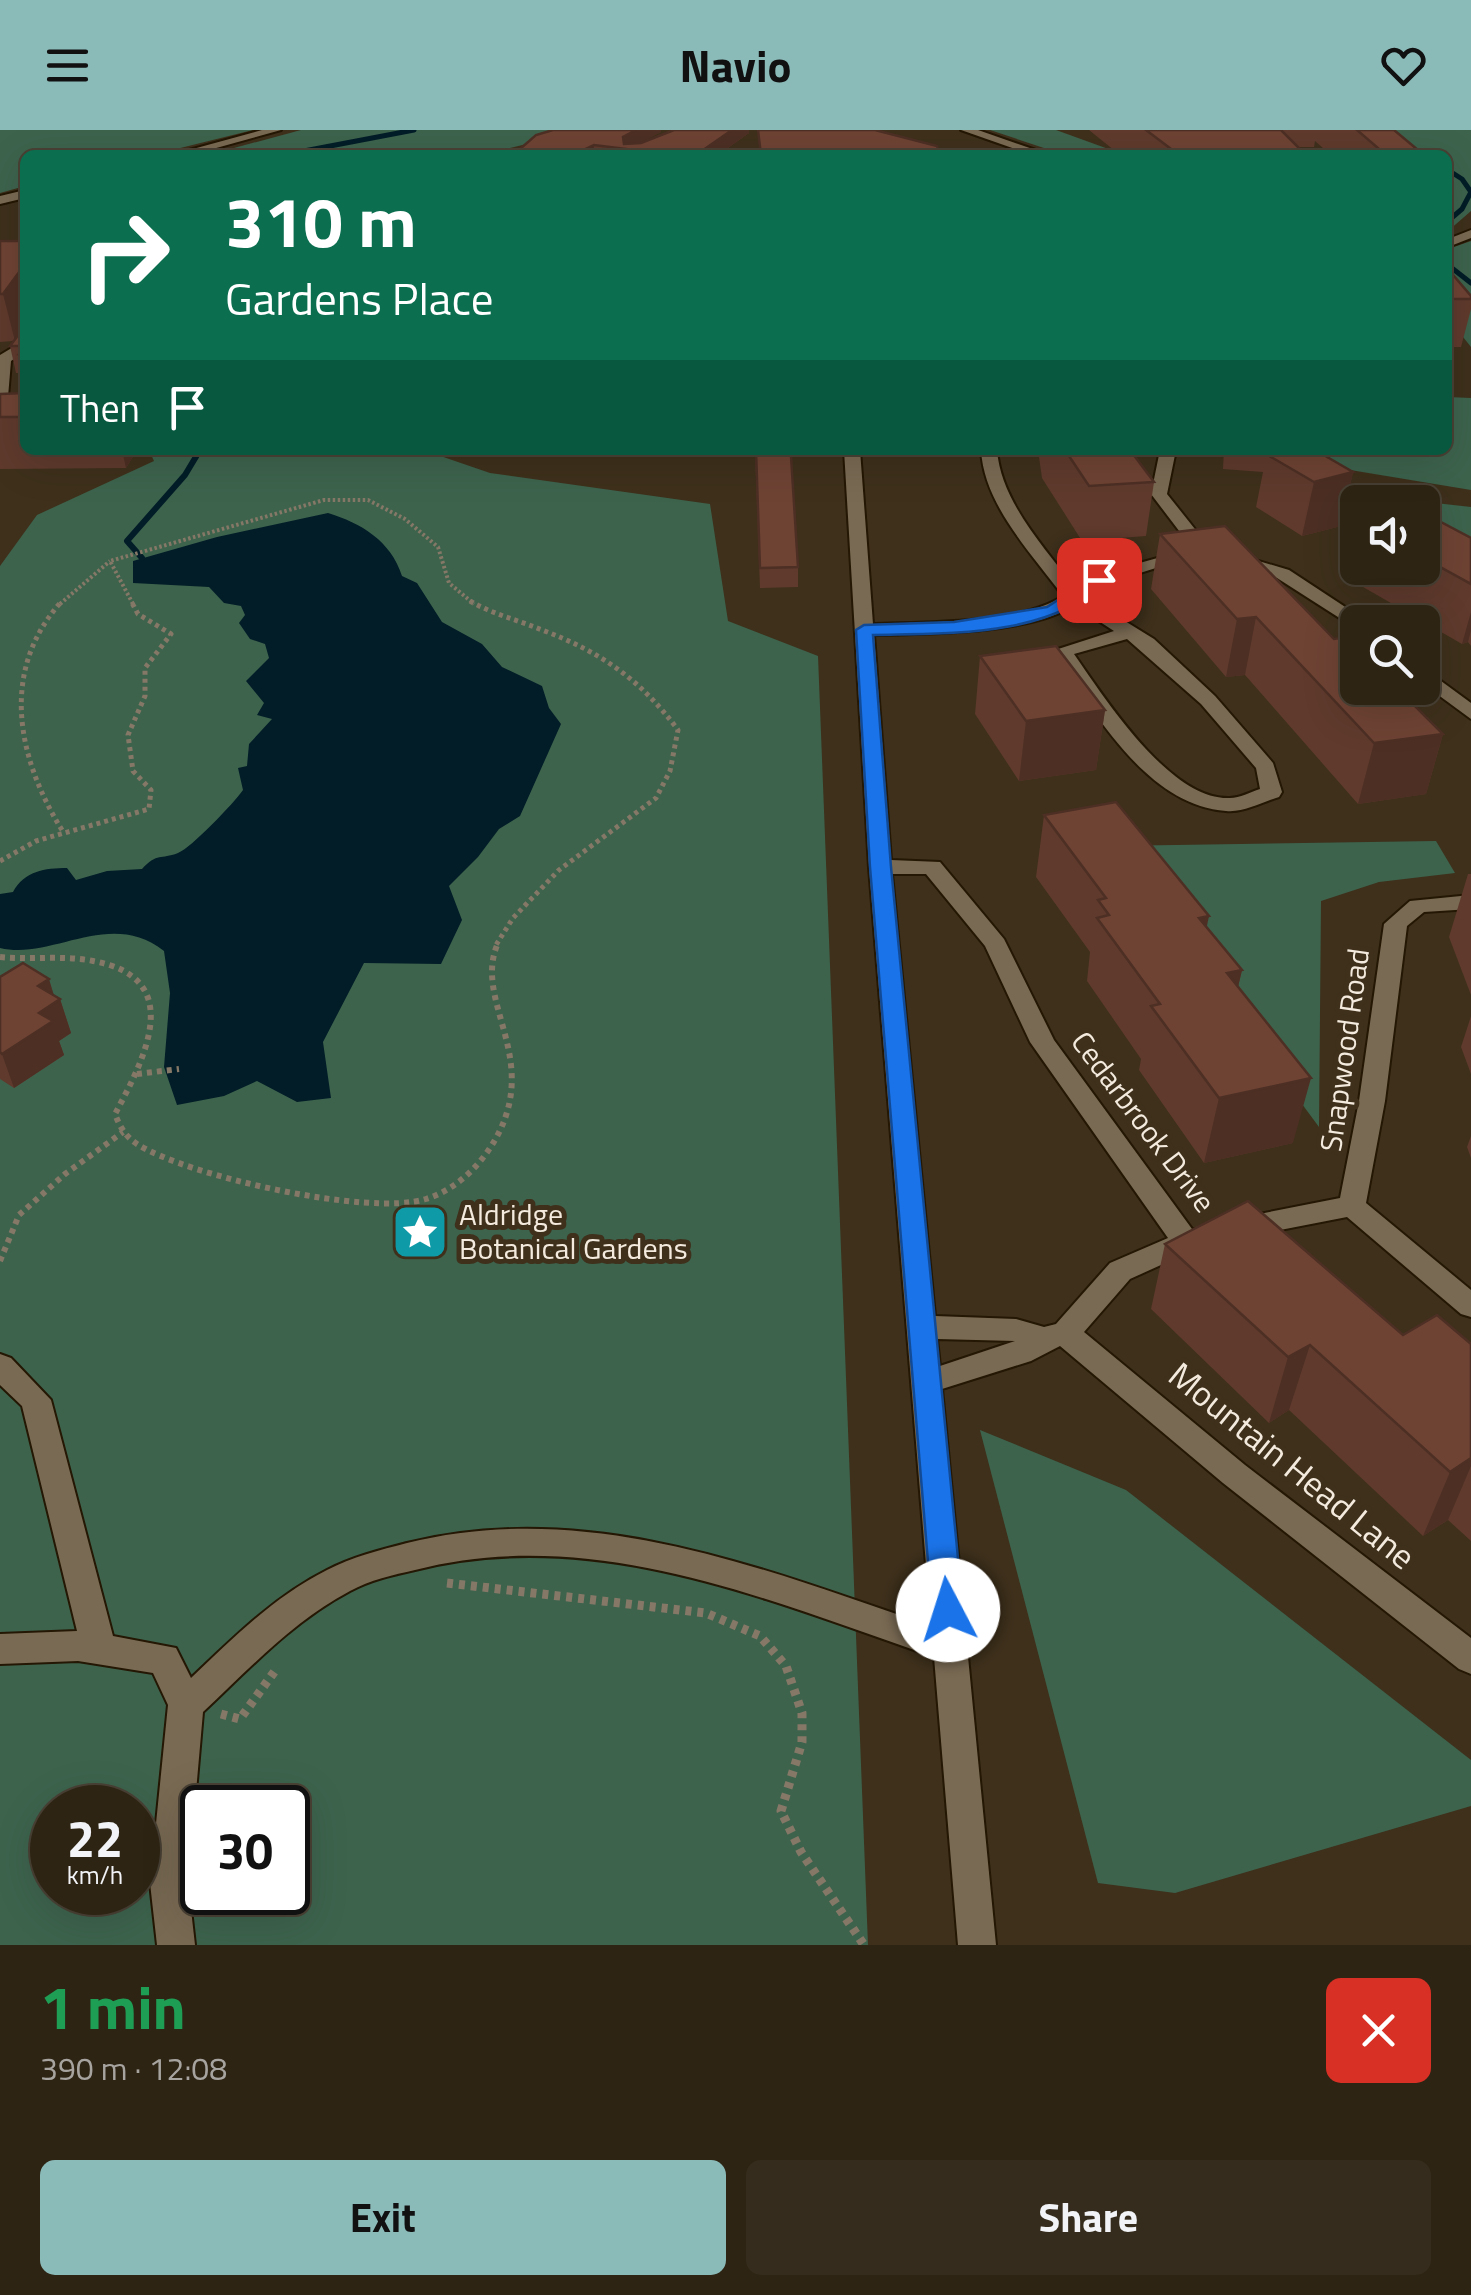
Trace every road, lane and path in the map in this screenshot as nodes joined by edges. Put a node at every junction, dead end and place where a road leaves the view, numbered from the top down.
1 (275, 130) edge
2 (967, 130) edge
3 (197, 150) edge
4 (1029, 150) edge
5 (2, 359) edge
6 (0, 397) edge
7 (852, 455) edge
8 (989, 455) edge
9 (1167, 455) edge
10 (1208, 557) junction
11 (110, 561) junction
12 (1074, 597) junction
13 (1340, 610) edge
14 (864, 630) junction
15 (1130, 632) junction
16 (1440, 688) edge
17 (1471, 713) edge
18 (62, 830) junction
19 (0, 860) edge
20 (880, 867) junction
21 (1471, 902) edge
22 (0, 957) edge
23 (179, 1069) dead end
24 (137, 1074) junction
25 (122, 1132) junction
26 (1352, 1206) junction
27 (1186, 1240) junction
28 (0, 1260) edge
29 (1471, 1306) edge
30 (922, 1327) junction
31 (1054, 1336) junction
32 (0, 1366) edge
33 (927, 1382) junction
34 (434, 1580) dead end
35 (951, 1648) junction
36 (0, 1649) edge
37 (99, 1649) junction
38 (1471, 1658) edge
39 (284, 1660) dead end
40 (186, 1705) junction
41 (979, 1942) edge
42 (176, 1945) edge
43 (864, 1945) edge

1 - 3 street
2 - 4 street
5 - 6 street
7 - 14 street
8 - 12 street
9 - 10 street
10 - 12 street
10 - 13 street
11 - 18 path
11 - 18 path
11 - 25 path
12 - 14 street
12 - 15 street
14 - 20 street
15 - 15 street
16 - 17 street
18 - 19 path
20 - 27 street, Cedarbrook Drive
20 - 30 street
21 - 26 street, Snapwood Road
22 - 24 path
23 - 24 path
24 - 25 path
25 - 28 path
26 - 27 street, Cedarbrook Drive
26 - 29 street
27 - 31 street
30 - 31 street, Mountain Head Lane
30 - 33 street
31 - 33 street
31 - 38 street, Mountain Head Lane
32 - 37 street
33 - 35 street
34 - 43 path
35 - 40 street
35 - 41 street
36 - 37 street
37 - 40 street
39 - 40 path
40 - 42 street

